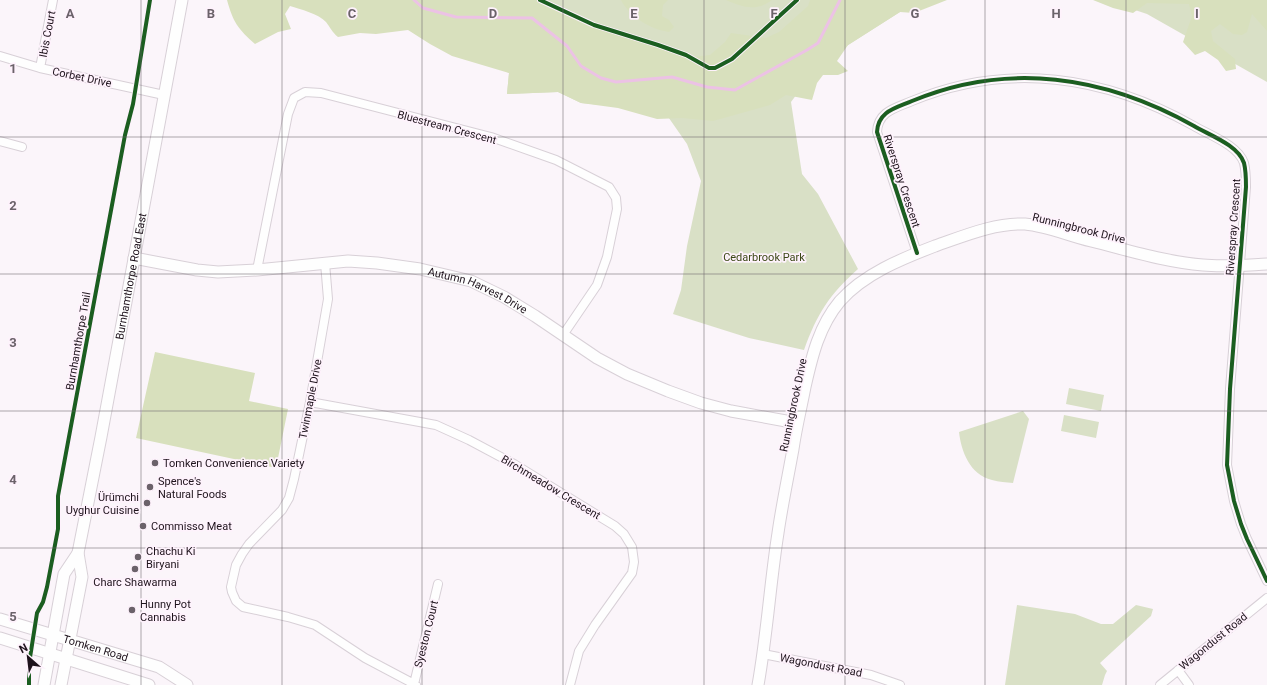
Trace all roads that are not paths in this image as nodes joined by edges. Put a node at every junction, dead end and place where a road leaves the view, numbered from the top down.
1 (53, 0) edge
2 (182, 0) edge
3 (0, 56) edge
4 (40, 68) junction
5 (164, 95) junction
6 (0, 141) edge
7 (22, 147) dead end
8 (917, 253) junction
9 (134, 258) junction
10 (325, 263) junction
11 (1267, 264) edge
12 (1239, 265) junction
13 (257, 270) junction
14 (563, 334) junction
15 (310, 402) junction
16 (797, 423) junction
17 (78, 553) junction
18 (1267, 581) edge
19 (438, 584) dead end
20 (1267, 598) edge
21 (0, 619) edge
22 (53, 635) junction
23 (0, 638) edge
24 (71, 640) junction
25 (50, 654) junction
26 (763, 654) junction
27 (67, 659) junction
28 (1178, 670) junction
29 (415, 684) edge
30 (896, 684) edge
31 (44, 685) edge
32 (62, 685) edge
33 (149, 685) edge
34 (187, 685) edge
35 (570, 685) edge
36 (758, 685) edge
37 (1160, 685) edge
38 (1189, 685) edge

1 - 4 street, Ibis Court
2 - 5 street, Burnhamthorpe Road East
3 - 4 street, Corbet Drive
4 - 5 street, Corbet Drive
5 - 9 street, Burnhamthorpe Road East
6 - 7 street
8 - 12 street, Runningbrook Drive
8 - 12 street, Riverspray Crescent
8 - 16 street, Runningbrook Drive
9 - 13 street, Autumn Harvest Drive
9 - 17 street, Burnhamthorpe Road East
10 - 13 street, Autumn Harvest Drive
10 - 14 street, Autumn Harvest Drive
10 - 15 street, Twinmaple Drive
11 - 12 street, Runningbrook Drive
12 - 18 street, Riverspray Crescent
13 - 14 street, Bluestream Crescent
14 - 16 street, Autumn Harvest Drive
15 - 29 street, Twinmaple Drive
15 - 35 street, Birchmeadow Crescent
16 - 26 street, Runningbrook Drive
17 - 22 street, Burnhamthorpe Road East
17 - 24 street, Burnhamthorpe Road East
19 - 29 street, Syeston Court
20 - 28 street, Wagondust Road
21 - 22 street, Tomken Road
22 - 24 street, Tomken Road
22 - 25 street, Burnhamthorpe Road East
23 - 25 street, Tomken Road
24 - 27 street, Burnhamthorpe Road East
24 - 34 street, Tomken Road
25 - 27 street, Tomken Road
25 - 31 street, Burnhamthorpe Road East
26 - 30 street, Wagondust Road
26 - 36 street, Runningbrook Drive
27 - 32 street, Burnhamthorpe Road East
27 - 33 street, Tomken Road
28 - 37 street, Wagondust Road
28 - 38 street

